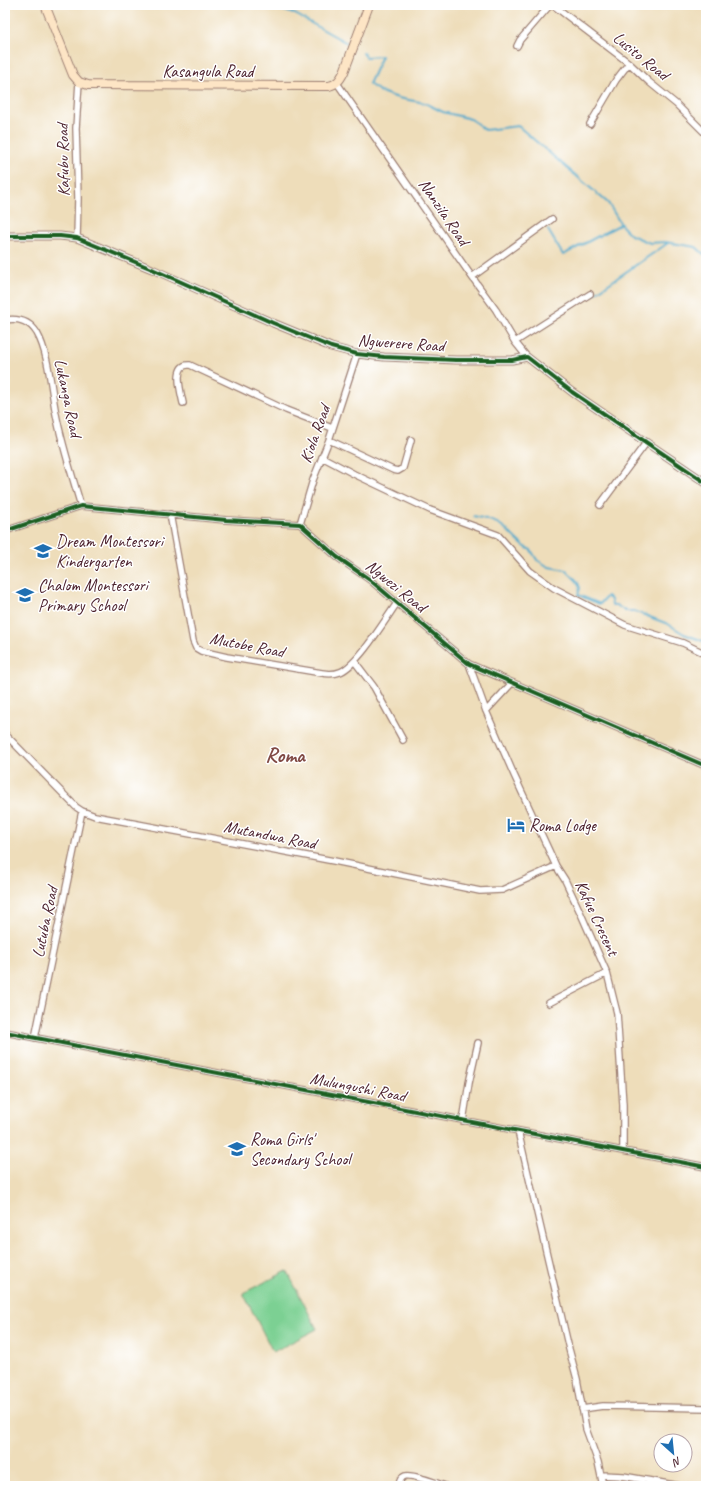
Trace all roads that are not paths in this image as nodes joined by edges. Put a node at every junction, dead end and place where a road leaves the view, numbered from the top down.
1 (45, 5) edge
2 (369, 5) edge
3 (551, 5) edge
4 (517, 46) dead end
5 (629, 63) junction
6 (79, 82) junction
7 (337, 82) junction
8 (590, 124) dead end
9 (706, 134) edge
10 (552, 219) dead end
11 (5, 236) edge
12 (77, 238) junction
13 (472, 277) junction
14 (590, 294) dead end
15 (5, 320) edge
16 (515, 342) junction
17 (357, 354) junction
18 (527, 357) junction
19 (183, 402) dead end
20 (332, 428) junction
21 (329, 440) junction
22 (412, 440) dead end
23 (646, 443) junction
24 (322, 457) junction
25 (706, 483) edge
26 (81, 506) junction
27 (600, 506) dead end
28 (170, 514) junction
29 (300, 524) junction
30 (5, 531) edge
31 (397, 603) junction
32 (706, 654) edge
33 (355, 662) junction
34 (469, 664) junction
35 (512, 683) junction
36 (486, 710) junction
37 (5, 734) edge
38 (403, 740) dead end
39 (706, 766) edge
40 (82, 812) junction
41 (556, 866) junction
42 (607, 973) junction
43 (549, 1003) dead end
44 (5, 1032) edge
45 (35, 1038) junction
46 (478, 1044) dead end
47 (463, 1121) junction
48 (518, 1131) junction
49 (623, 1151) junction
50 (706, 1167) edge
51 (706, 1408) edge
52 (582, 1409) junction
53 (601, 1475) junction
54 (399, 1486) edge
55 (445, 1486) edge
56 (603, 1486) edge
57 (680, 1486) edge

1 - 6 main road
2 - 7 main road
3 - 4 street
3 - 5 street, Lusito Road
5 - 8 street
5 - 9 street, Lusito Road
6 - 7 main road, Kasangula Road
6 - 12 street, Kafubu Road
7 - 13 street, Nanzila Road
10 - 13 street
11 - 12 street, Ngwerere Road
12 - 17 street, Ngwerere Road
13 - 16 street, Nanzila Road
14 - 16 street
15 - 26 street, Lukanga Road
16 - 18 street, Nanzila Road
17 - 18 street, Ngwerere Road
17 - 20 street, Kiola Road
18 - 23 street
19 - 20 street
20 - 21 street, Kiola Road
21 - 22 street
21 - 24 street, Kiola Road
23 - 25 street
23 - 27 street
24 - 29 street, Kiola Road
24 - 32 street
26 - 28 street
26 - 30 street
28 - 29 street
28 - 33 street, Mutobe Road
29 - 31 street, Ngwezi Road
31 - 33 street, Mutobe Road
31 - 34 street, Ngwezi Road
33 - 38 street
34 - 35 street, Ngwezi Road
34 - 36 street, Kafue Cresent
35 - 36 street
35 - 39 street, Ngwezi Road
36 - 41 street, Kafue Cresent
37 - 40 street, Mutandwa Road
40 - 41 street, Mutandwa Road
40 - 45 street, Lutuba Road
41 - 42 street, Kafue Cresent
42 - 43 street
42 - 49 street, Kafue Cresent
44 - 45 street, Mulungushi Road
45 - 47 street, Mulungushi Road
46 - 47 street
47 - 48 street, Mulungushi Road
48 - 49 street, Mulungushi Road
48 - 52 street
49 - 50 street, Mulungushi Road
51 - 52 street
52 - 53 street
53 - 56 street
53 - 57 street
54 - 55 street

